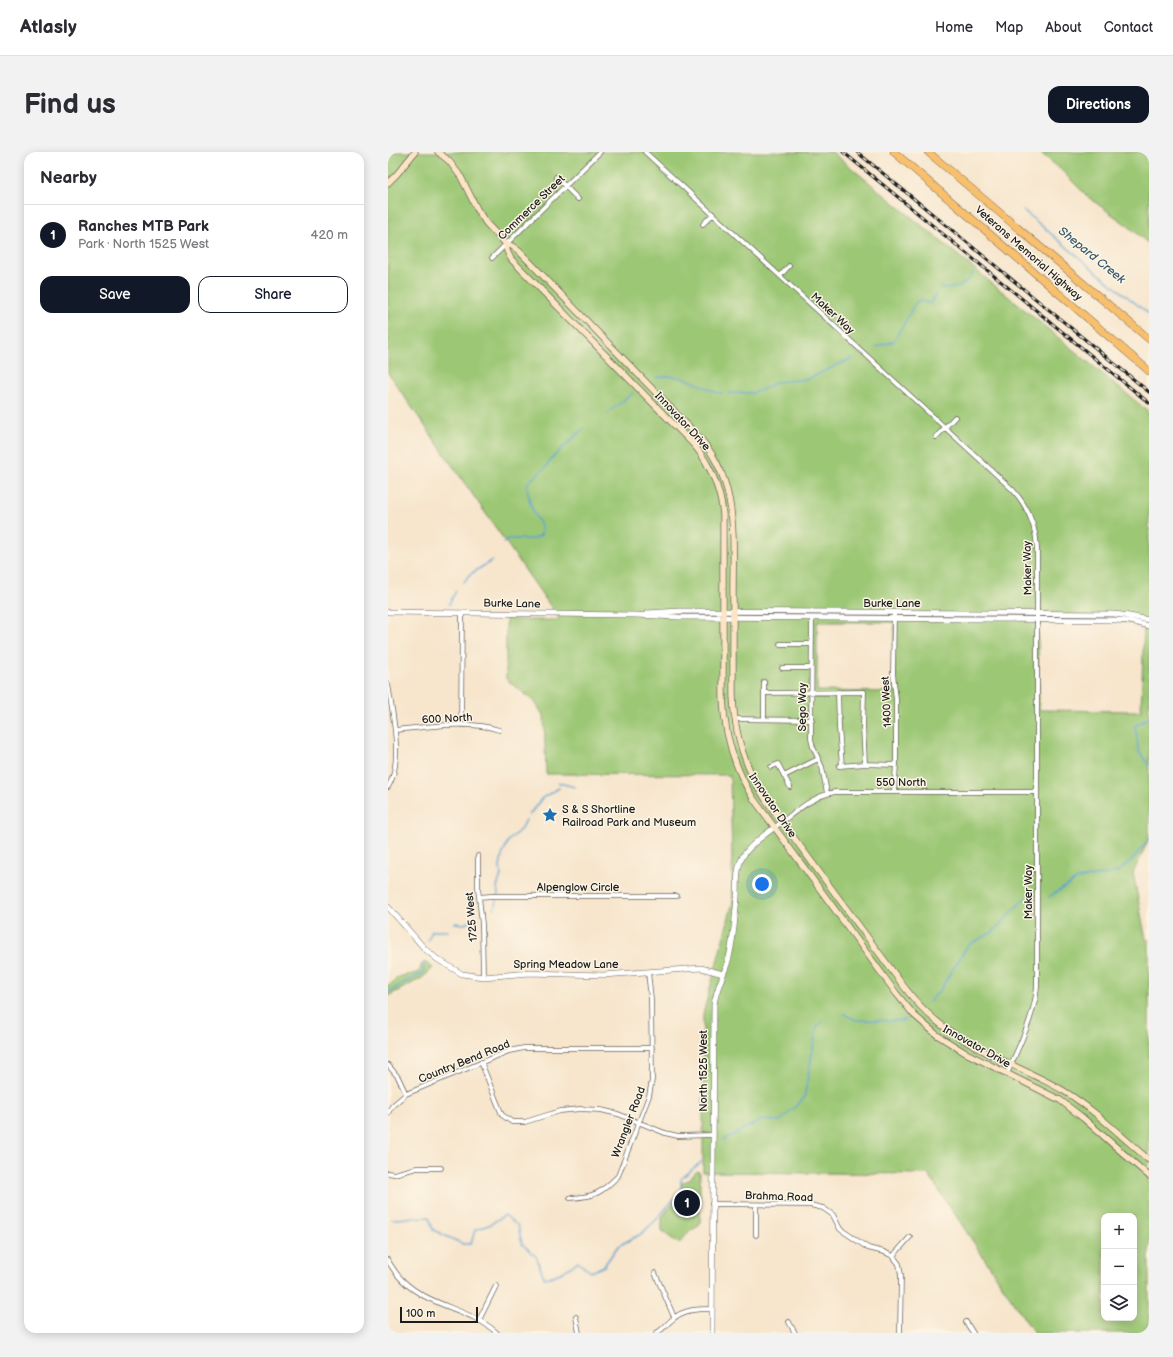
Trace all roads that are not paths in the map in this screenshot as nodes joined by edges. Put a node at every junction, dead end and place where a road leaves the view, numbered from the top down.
1 (415, 152) edge
2 (438, 152) edge
3 (600, 152) edge
4 (645, 152) edge
5 (894, 152) edge
6 (928, 152) edge
7 (556, 177) dead end
8 (388, 183) edge
9 (565, 186) junction
10 (578, 199) dead end
11 (713, 214) junction
12 (703, 224) dead end
13 (506, 244) junction
14 (492, 258) dead end
15 (790, 266) dead end
16 (780, 276) junction
17 (1149, 339) edge
18 (1149, 371) edge
19 (955, 417) dead end
20 (944, 428) junction
21 (936, 437) dead end
22 (388, 612) edge
23 (462, 613) junction
24 (894, 613) junction
25 (723, 614) junction
26 (1037, 614) junction
27 (733, 615) junction
28 (812, 618) junction
29 (894, 619) junction
30 (1037, 620) junction
31 (1149, 620) edge
32 (1149, 626) edge
33 (780, 644) dead end
34 (812, 644) junction
35 (782, 668) dead end
36 (811, 668) junction
37 (764, 682) dead end
38 (388, 684) edge
39 (812, 692) junction
40 (838, 692) junction
41 (764, 693) junction
42 (735, 719) junction
43 (764, 719) junction
44 (812, 720) junction
45 (461, 725) junction
46 (395, 730) junction
47 (499, 730) dead end
48 (818, 759) junction
49 (866, 764) junction
50 (896, 765) junction
51 (771, 767) dead end
52 (784, 776) junction
53 (388, 787) edge
54 (790, 787) dead end
55 (894, 791) junction
56 (1037, 792) junction
57 (828, 793) junction
58 (782, 822) junction
59 (775, 827) junction
60 (478, 856) dead end
61 (677, 896) dead end
62 (479, 897) junction
63 (388, 906) edge
64 (648, 972) junction
65 (723, 974) junction
66 (483, 977) junction
67 (652, 1048) junction
68 (481, 1062) junction
69 (1011, 1064) junction
70 (388, 1065) edge
71 (1007, 1074) junction
72 (406, 1094) junction
73 (388, 1113) edge
74 (639, 1122) junction
75 (712, 1135) junction
76 (1149, 1160) edge
77 (441, 1168) dead end
78 (388, 1173) edge
79 (1149, 1176) edge
80 (570, 1198) dead end
81 (712, 1204) junction
82 (756, 1205) junction
83 (756, 1235) dead end
84 (910, 1237) dead end
85 (893, 1256) junction
86 (389, 1263) edge
87 (655, 1273) dead end
88 (496, 1286) dead end
89 (712, 1309) junction
90 (576, 1317) dead end
91 (674, 1317) junction
92 (479, 1320) junction
93 (789, 1322) dead end
94 (966, 1322) dead end
95 (497, 1333) edge
96 (578, 1333) edge
97 (656, 1333) edge
98 (712, 1333) edge
99 (795, 1333) edge
100 (900, 1333) edge
101 (973, 1333) edge

1 - 8 main road
2 - 13 main road, Innovator Drive
3 - 9 street, Commerce Street
4 - 11 street, Maker Way
5 - 18 highway, Veterans Memorial Highway
6 - 17 highway, Veterans Memorial Highway
7 - 9 street
9 - 10 street
9 - 13 street, Commerce Street
11 - 12 street
11 - 16 street, Maker Way
13 - 14 street, Commerce Street
13 - 25 main road, Innovator Drive
13 - 27 main road, Innovator Drive
15 - 16 street
16 - 20 street, Maker Way
19 - 20 street
20 - 21 street
20 - 26 street, Maker Way
22 - 23 street, Burke Lane
23 - 25 street, Burke Lane
23 - 45 street
24 - 26 street, Burke Lane
24 - 27 street, Burke Lane
24 - 29 street, 1400 West
25 - 27 street, Burke Lane
25 - 59 main road, Innovator Drive
26 - 30 street, Maker Way
26 - 31 street, Burke Lane
27 - 28 street, Burke Lane
27 - 42 main road, Innovator Drive
28 - 29 street, Burke Lane
28 - 34 street, Sego Way
29 - 30 street, Burke Lane
29 - 50 street, 1400 West
30 - 32 street, Burke Lane
30 - 56 street, Maker Way
33 - 34 street
34 - 36 street, Sego Way
35 - 36 street
36 - 39 street, Sego Way
37 - 41 street
38 - 46 street
39 - 40 street
39 - 41 street
39 - 44 street, Sego Way
40 - 49 street
40 - 49 street
41 - 43 street
42 - 43 street
42 - 58 main road, Innovator Drive
43 - 44 street
44 - 48 street, Sego Way
45 - 46 street, 600 North
45 - 47 street, 600 North
46 - 53 street
48 - 52 street
48 - 57 street, Sego Way
49 - 50 street
50 - 55 street, 1400 West
51 - 52 street
52 - 54 street
55 - 56 street, 550 North
55 - 57 street, 550 North
56 - 69 street, Maker Way
57 - 58 street, 550 North
58 - 59 street, 550 North
58 - 69 main road, Innovator Drive
59 - 65 street, North 1525 West
59 - 71 main road, Innovator Drive
60 - 62 street, 1725 West
61 - 62 street, Alpenglow Circle
62 - 66 street, 1725 West
63 - 66 street, Spring Meadow Lane
64 - 65 street, Spring Meadow Lane
64 - 66 street, Spring Meadow Lane
64 - 67 street, Wrangler Road
65 - 75 street, North 1525 West
67 - 68 street, Country Bend Road
67 - 74 street, Wrangler Road
68 - 72 street, Country Bend Road
68 - 74 street
69 - 71 street, Maker Way
69 - 76 main road, Innovator Drive
70 - 72 street
71 - 79 main road, Innovator Drive
72 - 73 street, Country Bend Road
74 - 75 street
74 - 80 street, Wrangler Road
75 - 81 street, North 1525 West
77 - 78 street
81 - 82 street, Brahma Road
81 - 89 street, North 1525 West
82 - 83 street
82 - 85 street, Brahma Road
84 - 85 street
85 - 100 street
86 - 92 street
87 - 91 street
88 - 92 street
89 - 91 street
89 - 98 street, North 1525 West
90 - 96 street
91 - 97 street
92 - 95 street
93 - 99 street
94 - 101 street

